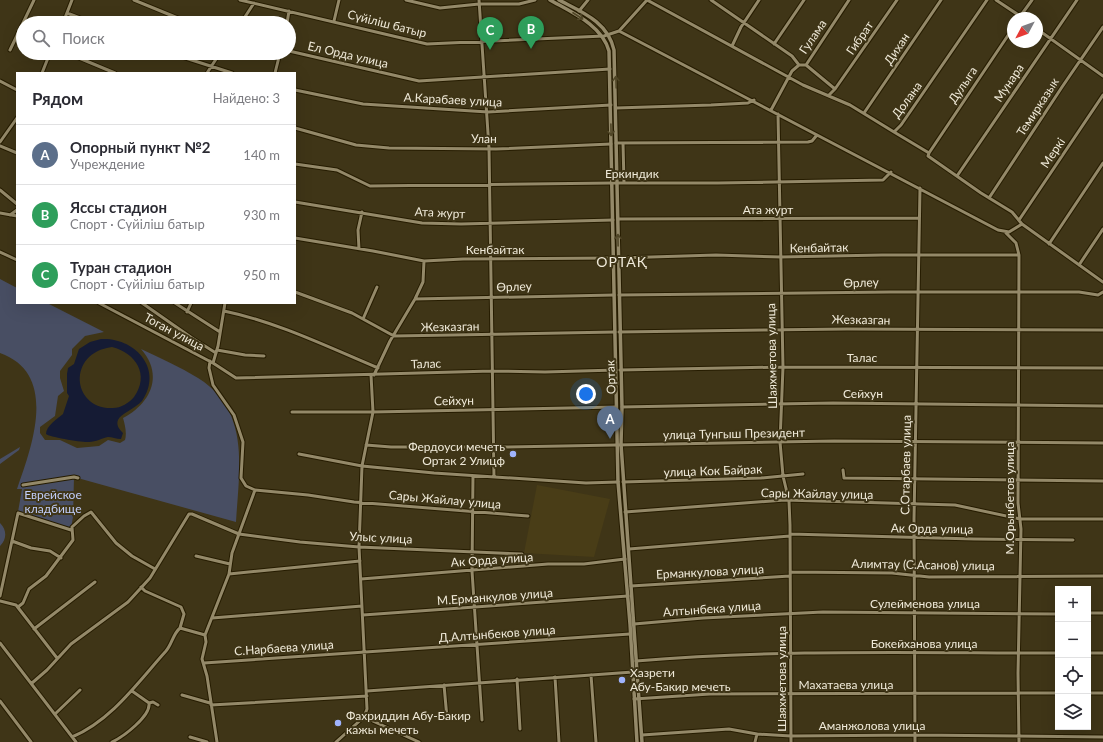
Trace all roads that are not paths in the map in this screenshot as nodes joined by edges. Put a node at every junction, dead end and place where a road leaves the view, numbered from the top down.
1 (34, 0) edge
2 (71, 0) edge
3 (134, 0) edge
4 (240, 0) edge
5 (339, 0) edge
6 (406, 0) edge
7 (535, 0) edge
8 (550, 0) edge
9 (559, 0) edge
10 (588, 0) edge
11 (647, 0) edge
12 (712, 0) edge
13 (759, 0) edge
14 (804, 0) edge
15 (849, 0) edge
16 (897, 0) edge
17 (941, 0) edge
18 (987, 0) edge
19 (996, 0) edge
20 (1032, 0) edge
21 (1077, 0) edge
22 (564, 1) edge
23 (479, 2) edge
24 (254, 3) junction
25 (290, 11) junction
26 (579, 11) junction
27 (1013, 12) edge
28 (1025, 12) edge
29 (67, 13) junction
30 (26, 16) edge
31 (66, 16) edge
32 (75, 16) edge
33 (173, 16) edge
34 (246, 16) edge
35 (289, 16) edge
36 (334, 21) junction
37 (744, 24) junction
38 (1103, 27) edge
39 (619, 31) junction
40 (1043, 34) edge
41 (610, 35) junction
42 (604, 36) junction
43 (1007, 37) edge
44 (16, 38) edge
45 (1050, 39) junction
46 (481, 42) junction
47 (774, 44) junction
48 (732, 46) junction
49 (10, 50) dead end
50 (296, 53) edge
51 (47, 60) edge
52 (83, 60) edge
53 (190, 60) edge
54 (216, 60) edge
55 (278, 60) edge
56 (1081, 60) junction
57 (799, 64) junction
58 (806, 65) junction
59 (211, 67) junction
60 (610, 68) junction
61 (42, 72) edge
62 (113, 72) edge
63 (208, 72) edge
64 (228, 72) edge
65 (275, 72) edge
66 (789, 76) junction
67 (1103, 76) edge
68 (483, 78) junction
69 (0, 81) edge
70 (836, 87) junction
71 (16, 89) edge
72 (296, 90) edge
73 (829, 95) junction
74 (1103, 95) edge
75 (754, 100) junction
76 (611, 105) junction
77 (616, 108) junction
78 (771, 110) junction
79 (488, 112) junction
80 (864, 113) junction
81 (778, 114) junction
82 (16, 119) edge
83 (296, 128) edge
84 (894, 132) junction
85 (817, 135) junction
86 (0, 142) edge
87 (778, 142) junction
88 (616, 143) junction
89 (623, 143) junction
90 (611, 144) junction
91 (0, 146) edge
92 (489, 148) junction
93 (16, 153) edge
94 (929, 153) junction
95 (1103, 163) edge
96 (296, 164) edge
97 (891, 172) junction
98 (957, 176) junction
99 (779, 182) junction
100 (615, 183) junction
101 (624, 183) junction
102 (490, 185) junction
103 (920, 188) junction
104 (0, 190) edge
105 (989, 198) junction
106 (296, 202) edge
107 (16, 203) edge
108 (16, 211) edge
109 (362, 212) junction
110 (0, 213) edge
111 (10, 215) junction
112 (16, 216) edge
113 (918, 218) junction
114 (618, 219) junction
115 (780, 219) junction
116 (613, 220) junction
117 (1019, 220) junction
118 (491, 224) junction
119 (1022, 224) junction
120 (1103, 229) edge
121 (1005, 233) junction
122 (296, 238) edge
123 (1049, 244) junction
124 (359, 249) junction
125 (0, 252) edge
126 (917, 255) junction
127 (1019, 255) junction
128 (781, 257) junction
129 (614, 258) junction
130 (619, 258) junction
131 (491, 259) junction
132 (16, 260) edge
133 (424, 261) junction
134 (1079, 265) junction
135 (1103, 282) edge
136 (377, 287) dead end
137 (296, 292) edge
138 (917, 292) junction
139 (1103, 292) edge
140 (1019, 293) junction
141 (781, 294) junction
142 (617, 295) junction
143 (492, 297) junction
144 (415, 299) junction
145 (101, 304) edge
146 (143, 304) edge
147 (176, 304) edge
148 (191, 304) edge
149 (225, 304) edge
150 (224, 311) junction
151 (187, 312) junction
152 (363, 318) junction
153 (782, 330) junction
154 (917, 330) junction
155 (1019, 330) junction
156 (1103, 330) edge
157 (220, 332) junction
158 (617, 332) junction
159 (492, 335) junction
160 (394, 336) junction
161 (216, 351) junction
162 (264, 356) dead end
163 (211, 362) junction
164 (783, 367) junction
165 (378, 368) junction
166 (916, 368) junction
167 (1103, 368) edge
168 (1019, 369) junction
169 (492, 370) junction
170 (616, 370) junction
171 (620, 370) junction
172 (373, 375) junction
173 (236, 378) joint
174 (783, 404) junction
175 (916, 404) junction
176 (1018, 406) junction
177 (1103, 406) edge
178 (616, 407) junction
179 (622, 407) junction
180 (492, 409) junction
181 (292, 412) dead end
182 (373, 412) junction
183 (780, 442) junction
184 (916, 442) junction
185 (1019, 443) junction
186 (1103, 443) edge
187 (619, 444) junction
188 (366, 445) junction
189 (494, 447) junction
190 (299, 454) dead end
191 (362, 466) junction
192 (843, 470) dead end
193 (803, 474) dead end
194 (473, 476) junction
195 (783, 476) junction
196 (494, 477) junction
197 (78, 478) dead end
198 (916, 480) junction
199 (1019, 481) junction
200 (1103, 481) edge
201 (618, 482) junction
202 (623, 482) junction
203 (23, 485) dead end
204 (255, 490) junction
205 (789, 501) junction
206 (360, 502) junction
207 (916, 504) junction
208 (472, 512) junction
209 (625, 512) junction
210 (528, 516) dead end
211 (1020, 519) junction
212 (1103, 519) edge
213 (71, 530) junction
214 (239, 534) junction
215 (790, 535) junction
216 (914, 536) junction
217 (1020, 540) junction
218 (1073, 540) dead end
219 (12, 541) junction
220 (360, 547) junction
221 (629, 549) junction
222 (471, 553) junction
223 (522, 554) dead end
224 (196, 556) dead end
225 (61, 558) junction
226 (625, 559) junction
227 (360, 562) junction
228 (230, 564) junction
229 (155, 569) junction
230 (472, 571) junction
231 (790, 572) junction
232 (229, 574) junction
233 (790, 576) junction
234 (914, 576) junction
235 (1019, 576) junction
236 (1103, 576) edge
237 (361, 579) junction
238 (95, 582) dead end
239 (631, 586) junction
240 (141, 587) junction
241 (0, 596) edge
242 (628, 596) junction
243 (0, 601) edge
244 (362, 606) junction
245 (18, 607) junction
246 (475, 607) junction
247 (791, 613) junction
248 (1091, 613) edge
249 (1103, 613) edge
250 (914, 614) junction
251 (1019, 614) junction
252 (1055, 614) edge
253 (363, 615) junction
254 (212, 618) junction
255 (634, 624) junction
256 (180, 628) junction
257 (34, 629) junction
258 (630, 634) junction
259 (205, 635) junction
260 (0, 643) edge
261 (477, 645) junction
262 (365, 652) junction
263 (914, 653) junction
264 (1019, 653) junction
265 (1055, 653) edge
266 (1091, 653) edge
267 (1103, 653) edge
268 (791, 654) junction
269 (57, 658) junction
270 (636, 661) junction
271 (204, 663) junction
272 (633, 672) junction
273 (591, 675) junction
274 (555, 677) junction
275 (517, 679) junction
276 (479, 682) junction
277 (32, 683) junction
278 (444, 685) junction
279 (80, 690) dead end
280 (132, 690) junction
281 (367, 691) junction
282 (1055, 693) edge
283 (1091, 693) edge
284 (1103, 693) edge
285 (915, 694) junction
286 (1019, 694) junction
287 (182, 695) dead end
288 (791, 695) junction
289 (367, 696) junction
290 (634, 699) junction
291 (639, 699) junction
292 (0, 701) edge
293 (149, 703) junction
294 (211, 704) junction
295 (158, 705) dead end
296 (55, 714) junction
297 (364, 717) junction
298 (447, 718) dead end
299 (482, 720) dead end
300 (520, 729) dead end
301 (757, 734) junction
302 (642, 735) junction
303 (915, 735) junction
304 (791, 736) junction
305 (72, 737) junction
306 (190, 737) dead end
307 (1020, 737) junction
308 (1103, 737) edge
309 (31, 742) edge
310 (76, 742) edge
311 (112, 742) edge
312 (207, 742) edge
313 (217, 742) edge
314 (336, 742) edge
315 (419, 742) edge
316 (559, 742) edge
317 (596, 742) edge
318 (637, 742) edge
319 (642, 742) edge
320 (755, 742) edge
321 (791, 742) edge
322 (915, 742) edge
323 (1020, 742) edge

1 - 30 street
2 - 29 street
3 - 33 street
4 - 24 street, Сүйіліш батыр
5 - 36 street
6 - 23 street
7 - 23 street
8 -> 42 street
9 - 22 street
10 - 26 street
11 - 39 street
11 - 48 street, Долана
12 - 37 street
13 - 37 street
14 - 47 street
15 - 58 street, Гулама
16 - 70 street, Гибрат
17 - 80 street, Дихан
18 - 84 street, Долана
19 - 27 street
20 - 28 street
21 - 45 street, Мунара
22 - 26 street
23 - 46 street
24 - 25 street, Сүйіліш батыр
24 - 34 street
25 - 35 street
25 - 36 street, Сүйіліш батыр
26 - 41 street
29 - 31 street
29 - 32 street
36 - 46 street, Сүйіліш батыр
37 - 47 street
37 - 48 street
38 - 56 street, Темирказык
39 - 41 street, Сүйіліш батыр
39 - 75 street
40 - 45 street
41 - 42 street, Сүйіліш батыр
77 -> 41 street, Ортак
42 - 46 street, Сүйіліш батыр
42 - 60 street, Ортак
43 - 94 street, Дулыга
44 - 49 street
45 - 56 street
45 - 98 street, Мунара
46 - 68 street
47 - 57 street
48 - 66 street, Долана
50 - 68 street, Ел Орда улица
51 - 61 street
52 - 62 street
53 - 59 street
54 - 59 street
55 - 65 street
56 - 67 street
56 - 105 street, Темирказык
57 - 58 street
57 - 66 street
58 - 70 street
59 - 63 street
59 - 64 street
60 - 68 street, Ел Орда улица
60 - 76 street, Ортак
66 - 73 street, Долана
66 - 78 street
68 - 79 street
69 - 71 street
70 - 73 street, Гибрат
72 - 79 street, А.Карабаев улица
73 - 80 street, Долана
74 - 117 street, Меркі
75 - 77 street
75 - 78 street
76 - 79 street, А.Карабаев улица
76 -> 90 street, Ортак
77 - 88 street, Ортак
78 - 81 street
79 - 92 street
80 - 84 street, Долана
81 - 85 street
81 - 87 street, Шаяхметова улица
82 - 86 street
83 - 92 street, Улан
84 - 94 street
85 - 87 street
85 - 97 street
87 - 89 street
87 - 99 street, Шаяхметова улица
88 - 89 street
88 - 100 street, Ортак
89 - 101 street
90 - 92 street, Улан
90 - 100 street, Ортак
91 - 93 street
92 - 102 street
94 - 98 street
95 - 123 street
96 - 102 street, Еркиндик
97 - 99 street, Еркиндик
97 - 103 street
98 - 105 street
99 - 101 street, Еркиндик
99 - 115 street, Шаяхметова улица
100 - 101 street, Еркиндик
100 - 102 street, Еркиндик
100 - 114 street, Ортак
100 - 116 street, Ортак
102 - 118 street
103 - 113 street, С.Отарбаев улица
103 - 121 street
104 - 107 street
105 - 117 street
106 - 109 street, Ата журт
108 - 111 street
109 - 118 street, Ата журт
109 - 124 street
110 - 111 street
111 - 112 street
113 - 115 street, Ата журт
113 - 126 street, С.Отарбаев улица
114 - 115 street, Ата журт
130 -> 114 street, Ортак
115 - 128 street, Шаяхметова улица
116 - 118 street, Ата журт
116 - 129 street, Ортак
117 - 119 street
118 - 131 street
119 - 121 street
119 - 123 street
120 - 134 street
121 - 127 street
122 - 124 street, Кенбайтак
123 - 134 street
124 - 133 street, Кенбайтак
125 - 132 street
126 - 127 street, Кенбайтак
126 - 128 street, Кенбайтак
126 - 138 street, С.Отарбаев улица
127 - 140 street, М.Орынбетов улица
128 - 130 street, Кенбайтак
128 - 141 street, Шаяхметова улица
129 - 131 street, Кенбайтак
129 - 142 street, Ортак
130 - 142 street, Ортак
131 - 133 street, Кенбайтак
131 - 143 street
133 - 144 street
134 - 135 street
136 - 152 street
137 - 152 street
138 - 140 street, Өрлеу
138 - 141 street, Өрлеу
138 - 154 street, С.Отарбаев улица
139 - 140 street, Өрлеу
140 - 155 street, М.Орынбетов улица
141 - 142 street, Өрлеу
141 - 153 street, Шаяхметова улица
142 - 143 street, Өрлеу
142 - 158 street, Ортак
143 - 144 street, Өрлеу
143 - 159 street
144 - 160 street
145 - 163 street, Тоган улица
146 - 161 street, Тоган улица
147 - 151 street
148 - 151 street
149 - 150 street
150 - 157 street
150 - 165 street
151 - 157 street
152 - 160 street
153 - 154 street, Жезказган
153 - 158 street, Жезказган
153 - 164 street, Шаяхметова улица
154 - 155 street, Жезказган
154 - 166 street, С.Отарбаев улица
155 - 156 street, Жезказган
155 - 168 street, М.Орынбетов улица
157 - 161 street
158 - 159 street, Жезказган
158 - 170 street, Ортак
158 - 171 street, Ортак
159 - 160 street, Жезказган
159 - 169 street
160 - 165 street
161 - 162 street
161 - 163 street
163 - 173 street, Тоган улица
163 - 204 street
164 - 166 street, Талас
164 - 171 street, Талас
164 - 174 street, Шаяхметова улица
165 - 172 street
166 - 168 street, Талас
166 - 175 street, С.Отарбаев улица
167 - 168 street, Талас
168 - 176 street, М.Орынбетов улица
169 - 170 street, Талас
169 - 172 street, Талас
169 - 180 street
170 - 178 street, Ортак
171 - 179 street, Ортак
172 - 173 street, Талас
172 - 182 street
174 - 175 street, Сейхун
174 - 179 street, Сейхун
174 - 183 street, Шаяхметова улица
175 - 176 street, Сейхун
175 - 184 street, С.Отарбаев улица
176 - 177 street, Сейхун
176 - 185 street, М.Орынбетов улица
178 - 180 street, Сейхун
178 - 187 street, Ортак
179 - 187 street, Ортак
180 - 182 street, Сейхун
180 - 189 street
181 - 182 street, Сейхун
182 - 188 street
183 - 184 street, улица Тунгыш Президент
183 - 187 street, улица Тунгыш Президент
183 - 195 street, Шаяхметова улица
184 - 185 street, улица Тунгыш Президент
184 - 198 street, С.Отарбаев улица
185 - 186 street, улица Тунгыш Президент
185 - 199 street, М.Орынбетов улица
187 - 189 street, улица Тунгыш Президент
187 - 201 street, Ортак
187 - 202 street, Ортак
188 - 189 street, улица Тунгыш Президент
188 - 191 street
189 - 196 street
190 - 191 street
191 - 194 street
191 - 206 street
192 - 198 street
193 - 195 street, улица Кок Байрак
194 - 196 street
194 - 208 street
195 - 202 street, улица Кок Байрак
195 - 205 street, Шаяхметова улица
196 - 201 street
197 - 203 street
198 - 199 street
198 - 207 street, С.Отарбаев улица
199 - 200 street
199 - 211 street, М.Орынбетов улица
201 - 226 street, Ортак
202 - 209 street, Ортак
204 - 206 street
204 - 214 street
205 - 207 street, Сары Жайлау улица
205 - 209 street, Сары Жайлау улица
205 - 215 street, Шаяхметова улица
206 - 208 street, Сары Жайлау улица
206 - 220 street
207 - 211 street, Сары Жайлау улица
207 - 216 street, С.Отарбаев улица
208 - 210 street, Сары Жайлау улица
208 - 222 street
209 - 221 street, Ортак
211 - 212 street, Сары Жайлау улица
211 - 217 street, М.Орынбетов улица
213 - 219 street
213 - 225 street
213 - 229 street
214 - 220 street, Улыс улица
214 - 228 street
214 - 229 street, Улыс улица
215 - 216 street, Ак Орда улица
215 - 221 street, Ак Орда улица
215 - 231 street, Шаяхметова улица
216 - 217 street, Ак Орда улица
216 - 234 street, С.Отарбаев улица
217 - 218 street, Ак Орда улица
217 - 235 street, М.Орынбетов улица
219 - 225 street
219 - 241 street
220 - 222 street, Улыс улица
220 - 227 street
221 - 239 street, Ортак
222 - 223 street, Улыс улица
222 - 230 street
224 - 228 street
225 - 245 street
226 - 230 street, Ак Орда улица
226 - 242 street, Ортак
227 - 232 street
227 - 237 street
228 - 232 street
229 - 240 street
230 - 237 street, Ак Орда улица
230 - 246 street
231 - 233 street, Шаяхметова улица
231 - 234 street, Алимтау (С.Асанов) улица
232 - 254 street
233 - 239 street, Ерманкулова улица
233 - 247 street, Шаяхметова улица
234 - 235 street, Алимтау (С.Асанов) улица
234 - 250 street, С.Отарбаев улица
235 - 236 street, Алимтау (С.Асанов) улица
235 - 251 street, М.Орынбетов улица
237 - 244 street
238 - 257 street
239 - 255 street, Ортак
240 - 256 street
240 - 269 street
242 - 246 street, М.Ерманкулов улица
242 - 258 street, Ортак
243 - 245 street
244 - 253 street
244 - 254 street
245 - 257 street
246 - 253 street, М.Ерманкулов улица
246 - 261 street
247 - 250 street, Сулейменова улица
247 - 255 street, Алтынбека улица
247 - 268 street, Шаяхметова улица
248 - 249 street
250 - 251 street, Сулейменова улица
250 - 263 street, С.Отарбаев улица
251 - 252 street, Сулейменова улица
251 - 264 street, М.Орынбетов улица
253 - 262 street
254 - 259 street
255 - 270 street, Ортак
256 - 259 street
256 - 280 street
257 - 269 street
258 - 261 street, Д.Алтынбеков улица
258 - 272 street, Ортак
259 - 271 street
260 - 277 street
261 - 262 street, Д.Алтынбеков улица
261 - 276 street
262 - 271 street, С.Нарбаева улица
262 - 281 street
263 - 264 street, Бокейханова улица
263 - 268 street, Бокейханова улица
263 - 285 street, С.Отарбаев улица
264 - 265 street, Бокейханова улица
264 - 286 street, М.Орынбетов улица
266 - 267 street
268 - 270 street, Бокейханова улица
268 - 288 street, Шаяхметова улица
269 - 277 street
270 - 291 street, Ортак
271 - 294 street
272 - 273 street
272 - 290 street, Ортак
273 - 274 street
273 - 317 street
274 - 275 street
274 - 316 street
275 - 276 street
275 - 300 street
276 - 278 street
276 - 299 street
277 - 296 street
278 - 281 street
278 - 298 street
279 - 296 street
280 - 293 street
280 - 305 street
281 - 289 street
282 - 286 street, Махатаева улица
283 - 284 street
285 - 286 street, Махатаева улица
285 - 288 street, Махатаева улица
285 - 303 street, С.Отарбаев улица
286 - 307 street, М.Орынбетов улица
287 - 294 street
288 - 291 street, Махатаева улица
288 - 304 street, Шаяхметова улица
289 - 294 street
289 - 297 street
290 - 291 street, Махатаева улица
290 - 318 street, Ортак
291 - 302 street, Ортак
292 - 309 street
293 - 295 street
293 - 311 street
294 - 313 street
296 - 305 street
297 - 314 street
297 - 315 street
301 - 302 street, Аманжолова улица
301 - 304 street, Аманжолова улица
301 - 320 street
302 - 319 street, Ортак
303 - 304 street, Аманжолова улица
303 - 307 street, Аманжолова улица
303 - 322 street, С.Отарбаев улица
304 - 321 street, Шаяхметова улица
305 - 310 street
306 - 312 street
307 - 308 street, Аманжолова улица
307 - 323 street, М.Орынбетов улица

